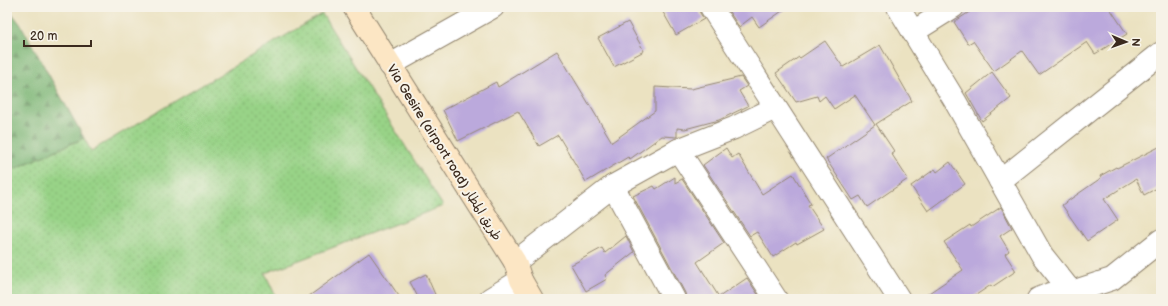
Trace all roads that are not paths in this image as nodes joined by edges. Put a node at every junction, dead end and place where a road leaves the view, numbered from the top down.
1 (354, 7) edge
2 (493, 7) edge
3 (711, 7) edge
4 (898, 7) edge
5 (953, 7) edge
6 (913, 32) junction
7 (1161, 53) edge
8 (390, 65) junction
9 (775, 108) junction
10 (678, 150) junction
11 (1000, 181) junction
12 (612, 186) junction
13 (1161, 240) edge
14 (518, 271) junction
15 (1074, 295) edge
16 (490, 299) edge
17 (532, 299) edge
18 (674, 299) edge
19 (776, 299) edge
20 (899, 299) edge
21 (1038, 299) edge

1 - 8 main road, Via Gesire (airport road) طريق المطار
2 - 8 street
3 - 9 street
4 - 6 street
5 - 6 street
6 - 11 street
7 - 11 street
8 - 14 main road, Via Gesire (airport road) طريق المطار
9 - 10 street
9 - 20 street
10 - 12 street
10 - 19 street
11 - 15 street
12 - 14 street
12 - 18 street
13 - 15 street
14 - 16 street
14 - 17 main road, Via Gesire (airport road) طريق المطار
15 - 21 street

